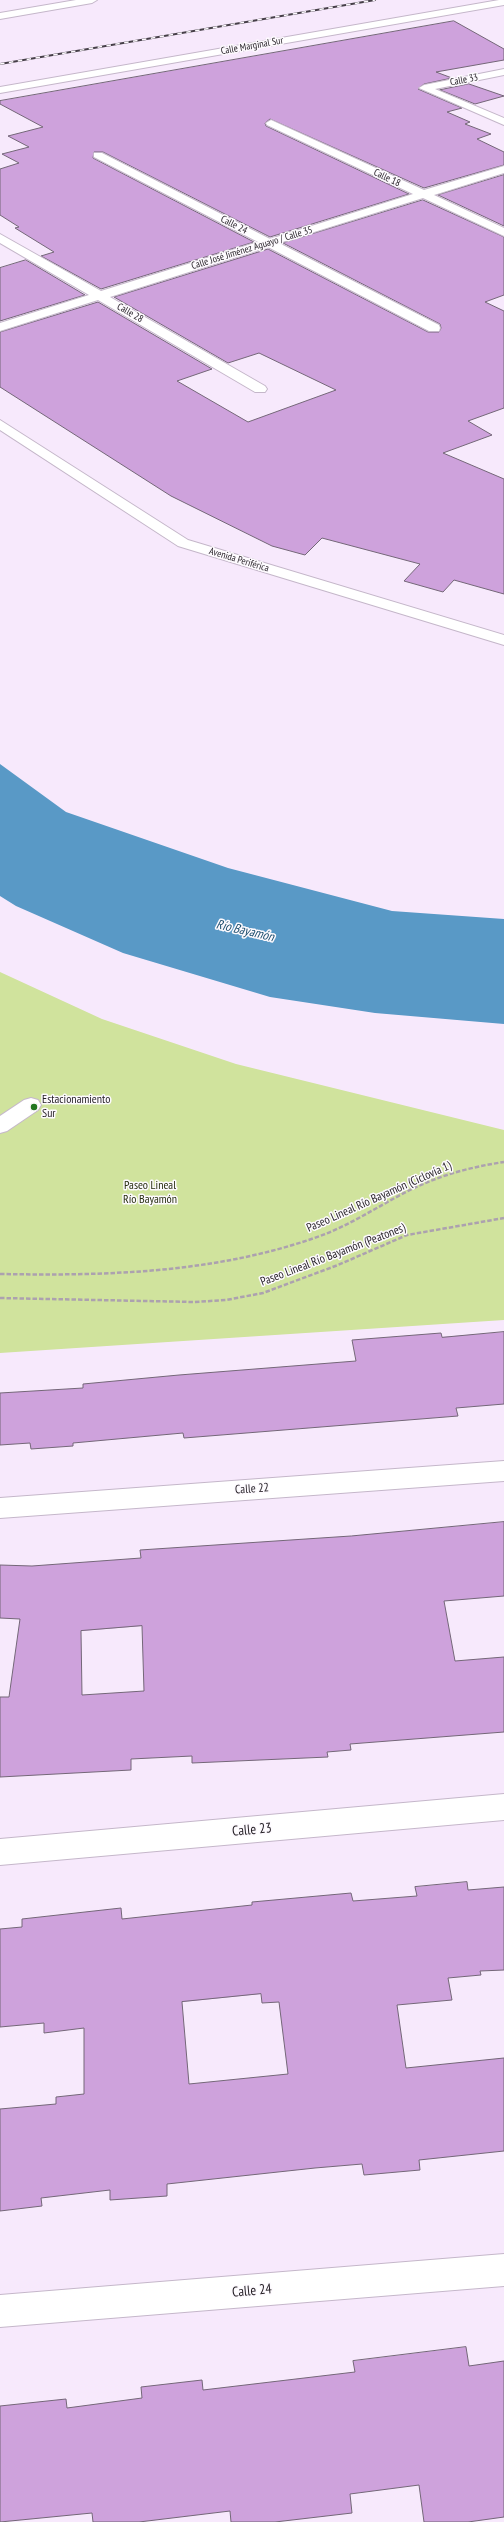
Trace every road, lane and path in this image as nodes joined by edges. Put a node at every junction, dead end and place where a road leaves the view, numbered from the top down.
1 (92, 0) edge
2 (504, 2) edge
3 (0, 16) edge
4 (504, 72) edge
5 (0, 90) edge
6 (504, 122) edge
7 (271, 123) dead end
8 (98, 155) dead end
9 (504, 170) edge
10 (423, 195) junction
11 (504, 232) edge
12 (0, 238) edge
13 (268, 243) junction
14 (100, 296) junction
15 (0, 326) edge
16 (434, 328) dead end
17 (260, 389) dead end
18 (0, 424) edge
19 (504, 640) edge
20 (31, 1105) dead end
21 (0, 1126) edge
22 (504, 1162) edge
23 (504, 1218) edge
24 (0, 1274) edge
25 (0, 1298) edge
26 (504, 1471) edge
27 (0, 1508) edge
28 (504, 1807) edge
29 (0, 1852) edge
30 (504, 2270) edge
31 (0, 2311) edge

1 - 3 street
2 - 5 street, Calle Marginal Sur
4 - 6 street, Calle 33
7 - 10 street, Calle 18
8 - 13 street, Calle 24
9 - 10 street, Calle José Jiménez Aguayo / Calle 35
10 - 11 street, Calle 18
10 - 13 street, Calle José Jiménez Aguayo / Calle 35
12 - 14 street, Calle 28
13 - 14 street, Calle José Jiménez Aguayo / Calle 35
13 - 16 street, Calle 24
14 - 15 street, Calle José Jiménez Aguayo / Calle 35
14 - 17 street, Calle 28
18 - 19 street, Avenida Periférica
20 - 21 street
22 - 24 path, Paseo Lineal Río Bayamón (Ciclovía 1)
23 - 25 path, Paseo Lineal Río Bayamón (Peatones)
26 - 27 street, Calle 22
28 - 29 street, Calle 23
30 - 31 street, Calle 24

